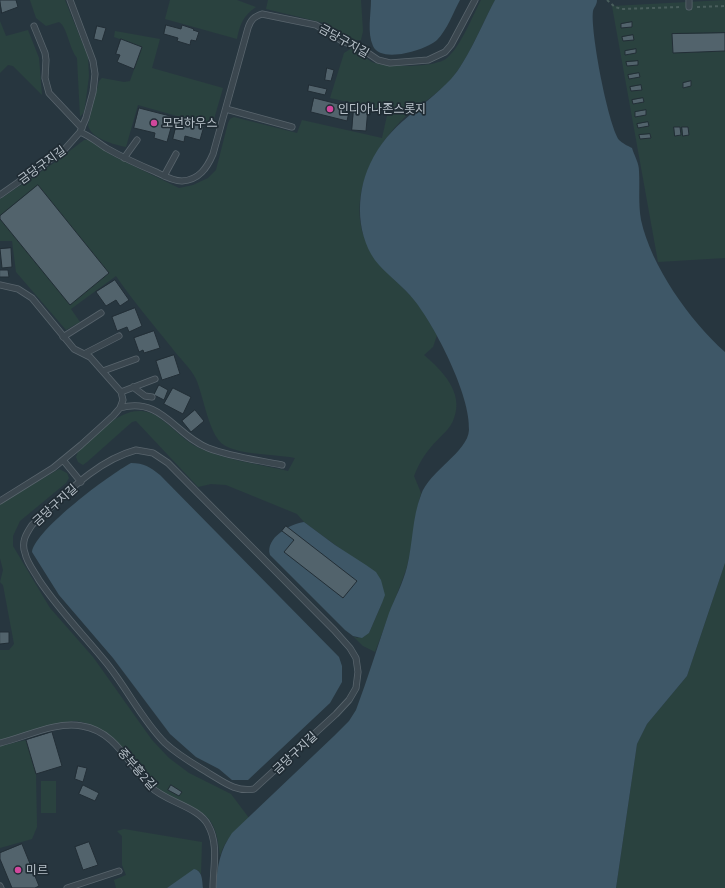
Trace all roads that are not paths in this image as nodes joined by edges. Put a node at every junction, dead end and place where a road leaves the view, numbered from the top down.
1 (70, 0) edge
2 (475, 0) edge
3 (689, 0) edge
4 (690, 7) road end
5 (34, 26) dead end
6 (226, 109) junction
7 (292, 127) dead end
8 (81, 130) junction
9 (137, 140) dead end
10 (176, 154) dead end
11 (124, 158) junction
12 (164, 176) junction
13 (0, 196) edge
14 (0, 285) edge
15 (100, 313) dead end
16 (119, 336) dead end
17 (63, 337) junction
18 (84, 354) junction
19 (136, 358) dead end
20 (103, 371) junction
21 (155, 379) dead end
22 (133, 387) junction
23 (121, 392) junction
24 (152, 397) dead end
25 (120, 408) junction
26 (63, 460) junction
27 (282, 465) dead end
28 (81, 482) junction
29 (0, 501) edge
30 (0, 743) edge
31 (119, 872) dead end
32 (67, 888) edge
33 (213, 888) edge

1 - 8 lane, 금당구지길
2 - 6 lane, 금당구지길
3 - 4 lane
5 - 8 lane, 금당구지길
6 - 7 lane
6 - 12 lane, 금당구지길
8 - 11 lane, 금당구지길
8 - 13 lane, 금당구지길
9 - 11 lane
10 - 12 lane
11 - 12 lane, 금당구지길
14 - 17 lane
15 - 17 lane
16 - 18 lane
17 - 18 lane
18 - 20 lane
19 - 20 lane
20 - 23 lane
21 - 22 lane
22 - 23 lane
22 - 24 lane
23 - 25 lane
25 - 26 lane
25 - 27 lane
26 - 28 lane, 금당구지길
26 - 29 lane
28 - 28 lane, 금당구지길
30 - 33 lane, 중부흥2길
31 - 32 lane

